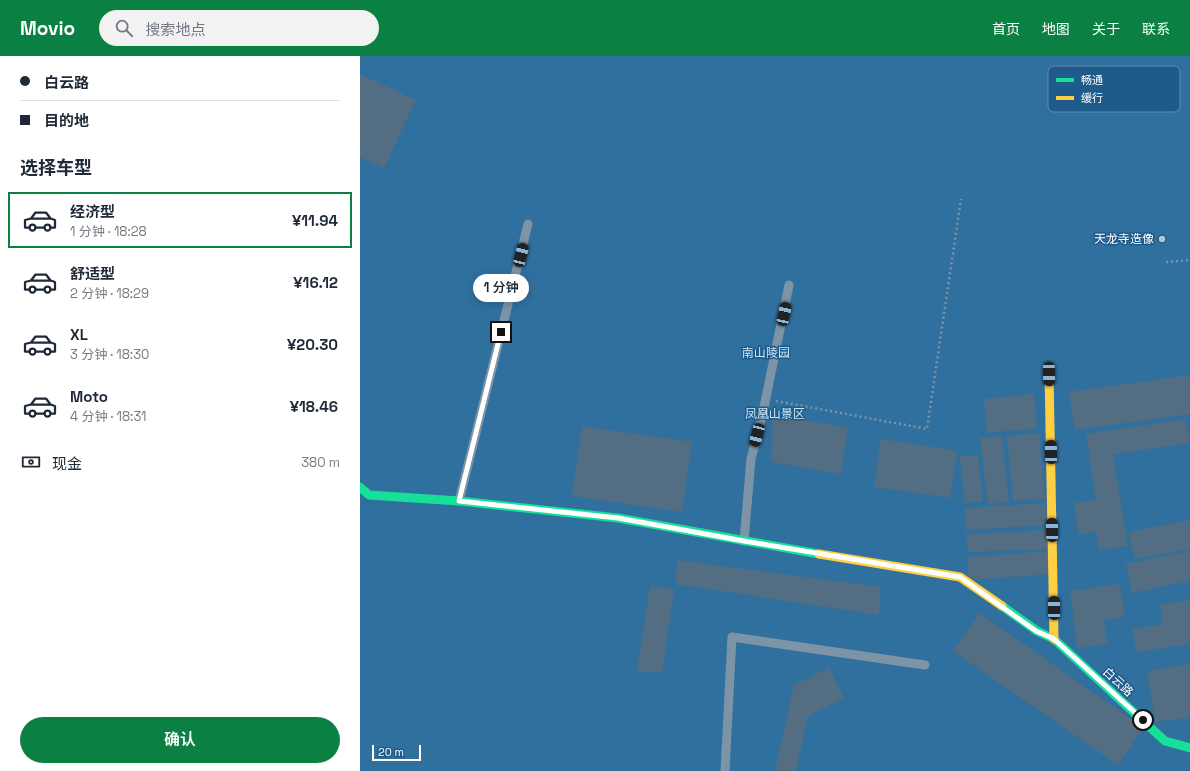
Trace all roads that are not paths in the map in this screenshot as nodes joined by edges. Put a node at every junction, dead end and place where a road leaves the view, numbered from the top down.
1 (528, 224) dead end
2 (789, 285) dead end
3 (1049, 374) dead end
4 (360, 487) edge
5 (459, 501) junction
6 (744, 541) junction
7 (1054, 639) junction
8 (925, 665) dead end
9 (1190, 748) edge
10 (725, 771) edge

1 - 5 lane
2 - 6 lane
3 - 7 street
4 - 5 street
5 - 6 street
6 - 7 street, 白云路
7 - 9 street, 白云路
8 - 10 lane

